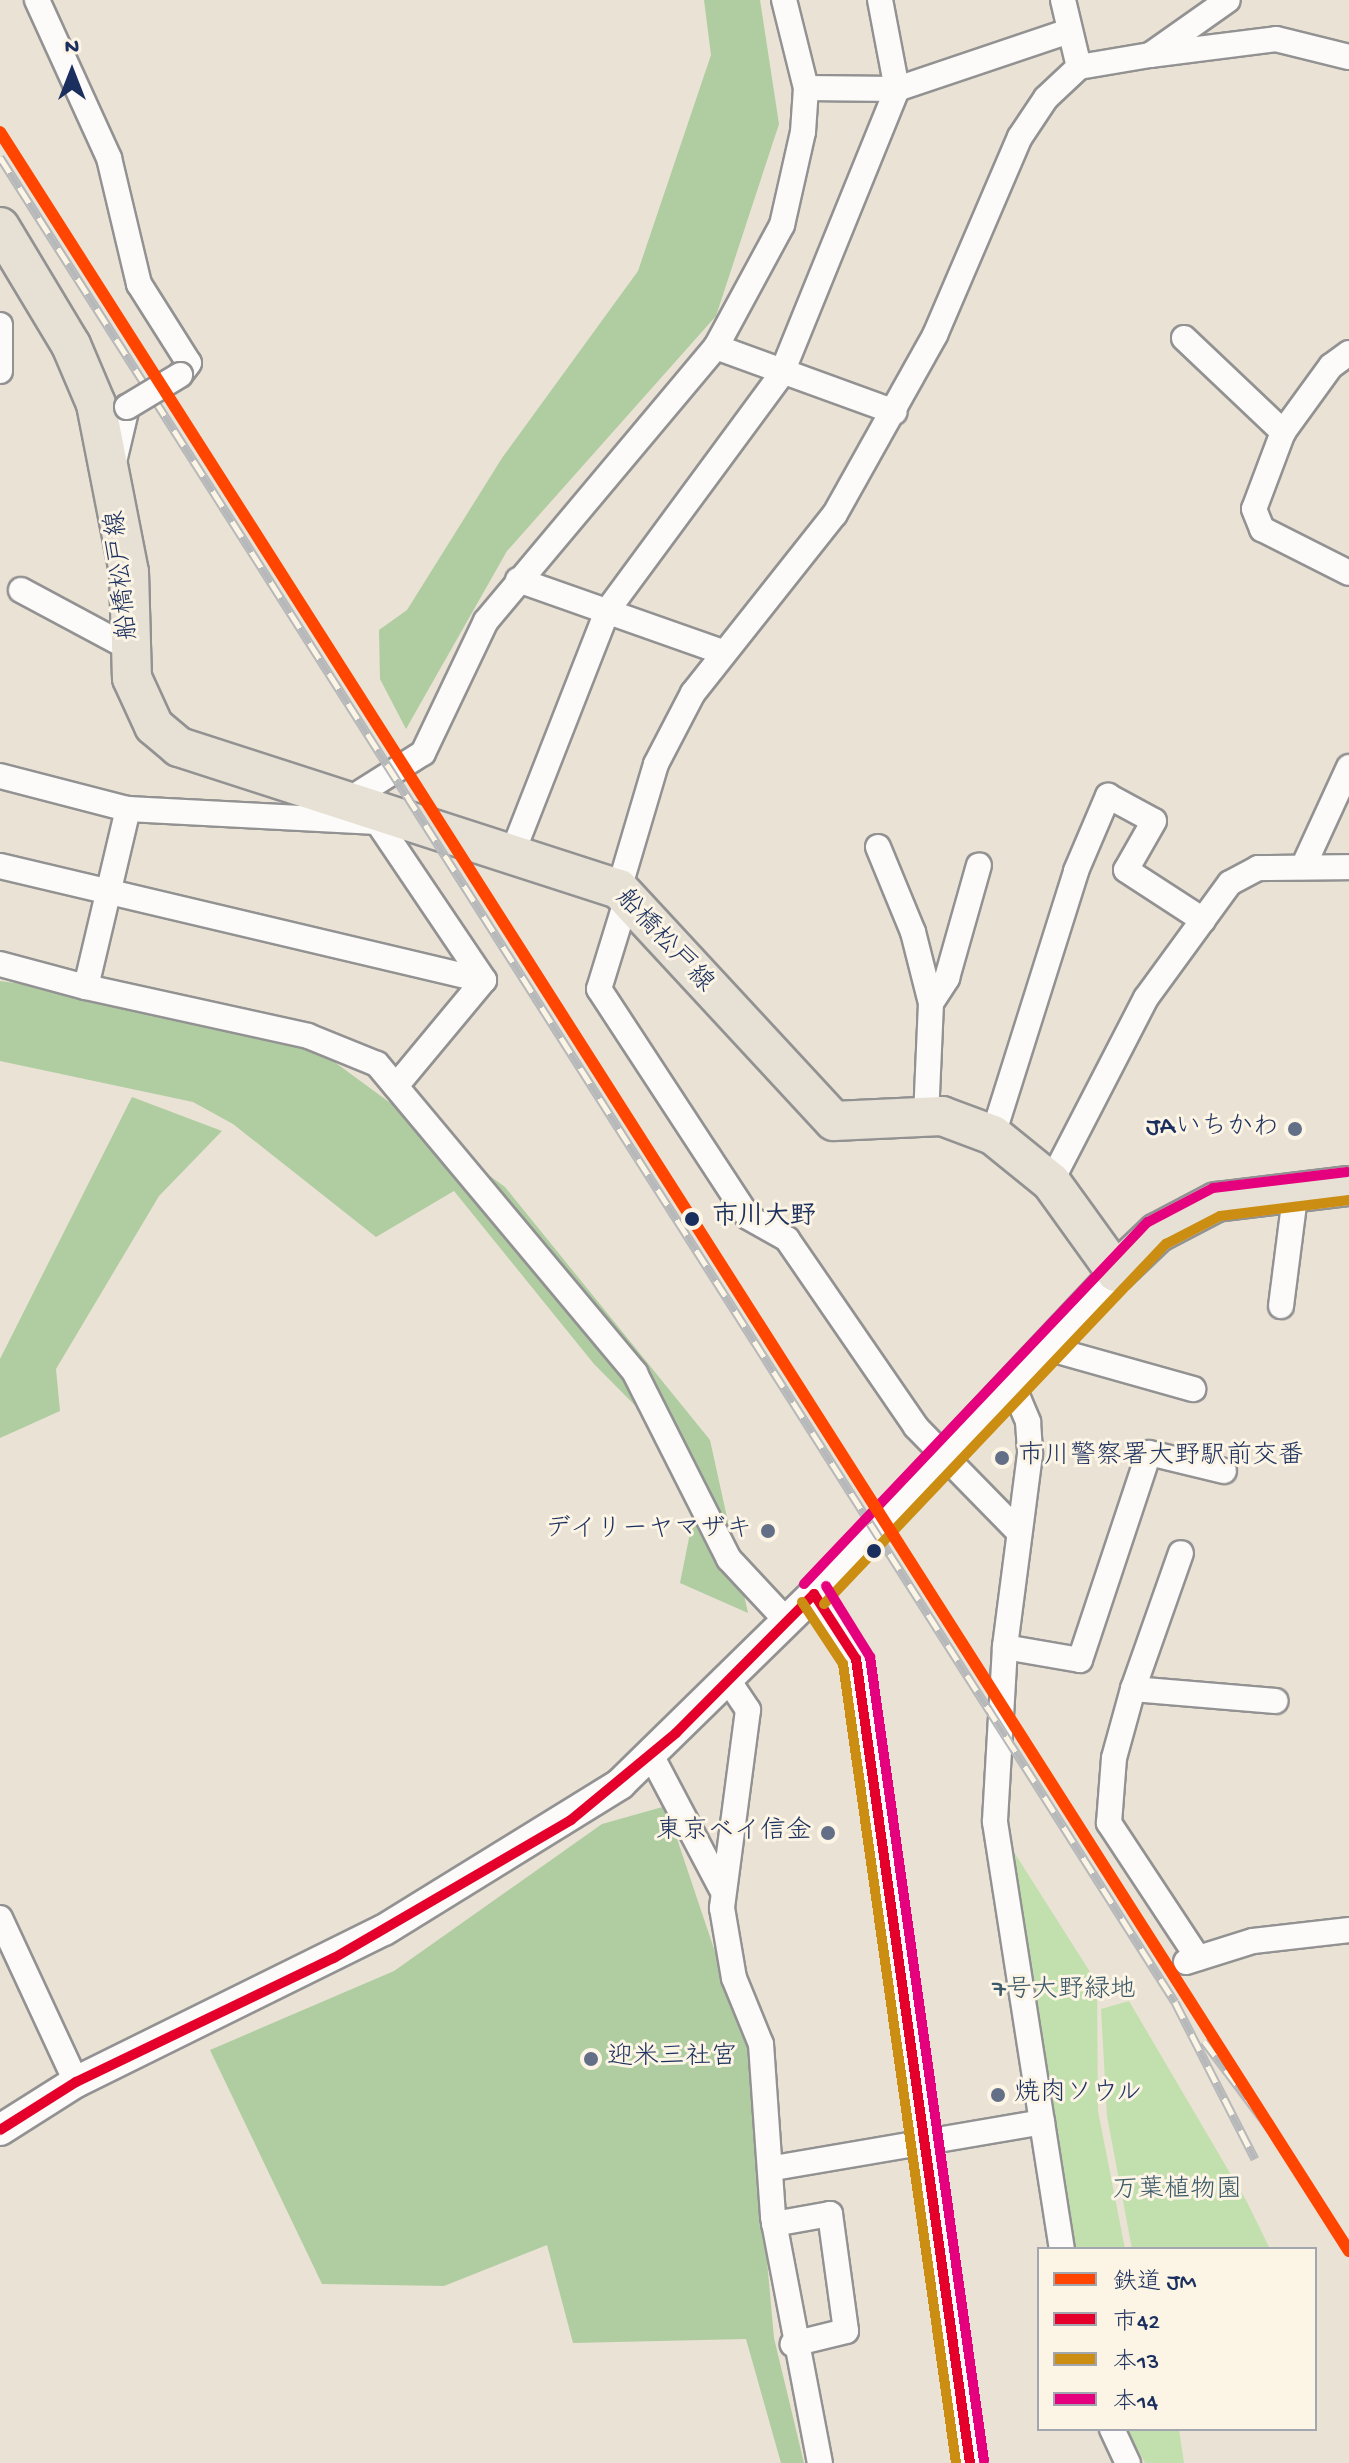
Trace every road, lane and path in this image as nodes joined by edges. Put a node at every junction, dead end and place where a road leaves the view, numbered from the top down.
1 (37, 0) edge
2 (784, 0) edge
3 (880, 0) edge
4 (1063, 0) edge
5 (1228, 0) edge
6 (1069, 31) junction
7 (1150, 55) junction
8 (1349, 57) edge
9 (1079, 67) junction
10 (806, 88) junction
11 (897, 89) junction
12 (0, 227) edge
13 (0, 325) edge
14 (1184, 338) dead end
15 (716, 347) junction
16 (1349, 353) edge
17 (0, 371) edge
18 (781, 375) junction
19 (895, 412) junction
20 (1283, 432) junction
21 (111, 472) junction
22 (1349, 573) edge
23 (518, 580) junction
24 (21, 590) dead end
25 (607, 611) junction
26 (131, 649) junction
27 (720, 651) junction
28 (1349, 767) edge
29 (0, 776) edge
30 (128, 809) junction
31 (365, 811) junction
32 (878, 847) dead end
33 (512, 854) junction
34 (979, 865) dead end
35 (0, 866) edge
36 (1303, 867) junction
37 (1349, 867) edge
38 (623, 894) junction
39 (107, 895) junction
40 (1203, 920) junction
41 (0, 964) edge
42 (484, 980) junction
43 (86, 987) junction
44 (931, 1003) junction
45 (396, 1086) junction
46 (926, 1117) junction
47 (993, 1135) junction
48 (1051, 1182) junction
49 (1349, 1186) edge
50 (1296, 1189) junction
51 (1116, 1272) junction
52 (1281, 1306) dead end
53 (1047, 1348) junction
54 (1013, 1386) junction
55 (1193, 1389) dead end
56 (942, 1460) junction
57 (1224, 1471) dead end
58 (1019, 1532) junction
59 (1181, 1553) dead end
60 (814, 1594) junction
61 (785, 1619) junction
62 (1005, 1647) junction
63 (728, 1680) junction
64 (1133, 1689) junction
65 (1275, 1701) dead end
66 (651, 1755) junction
67 (721, 1888) junction
68 (0, 1918) edge
69 (1349, 1930) edge
70 (6, 1949) edge
71 (76, 2082) junction
72 (1042, 2122) junction
73 (0, 2130) edge
74 (924, 2141) junction
75 (774, 2168) junction
76 (774, 2224) junction
77 (1062, 2247) edge
78 (793, 2344) junction
79 (1113, 2431) edge
80 (820, 2463) edge
81 (970, 2463) edge
82 (1128, 2463) edge

1 - 21 street, bridge
2 - 10 street
3 - 11 street
4 - 6 street
5 - 7 street
6 - 9 street
6 - 11 street
7 - 8 street
7 - 9 street
9 - 19 street
10 - 11 street
10 - 15 street
11 - 18 street
12 - 21 main road, 船橋松戸線
13 - 17 street
14 - 20 street
15 - 18 street
15 - 23 street
16 - 20 street
18 - 19 street
18 - 25 street
19 - 27 street
20 - 22 street
21 - 26 main road, 船橋松戸線
23 - 25 street
23 - 31 street
24 - 26 street
25 - 27 street
25 - 33 street
26 - 31 main road, 船橋松戸線
27 - 38 street
28 - 36 street
29 - 30 street
30 - 31 street
30 - 39 street
31 - 33 main road, 船橋松戸線
31 - 42 street
32 - 44 street
33 - 38 main road, 船橋松戸線
34 - 44 street
35 - 39 street
36 - 37 street
36 - 40 street
38 - 46 main road, 船橋松戸線
38 - 56 street
39 - 42 street
39 - 43 street
40 - 47 street
40 - 48 street
41 - 43 street
42 - 45 street
43 - 45 street
44 - 46 street
45 - 61 street
46 - 47 main road, 船橋松戸線
47 - 48 main road, 船橋松戸線
48 - 51 main road, 船橋松戸線
49 - 50 main road
50 - 51 main road
50 - 52 street
51 - 53 street
53 - 54 street
53 - 55 street
54 - 56 street
54 - 58 street
56 - 58 street
56 - 60 street
57 - 62 street
58 - 62 street
59 - 64 street
60 - 61 street
60 - 74 street
61 - 63 street
62 - 72 street
63 - 66 street
63 - 67 street
64 - 65 street
64 - 69 street
66 - 67 street
66 - 71 street
67 - 75 street
68 - 70 street
70 - 71 street
71 - 73 street
72 - 74 street
72 - 77 street
74 - 75 street
74 - 81 street
75 - 76 street
76 - 78 street
76 - 78 street
78 - 80 street
79 - 82 street

